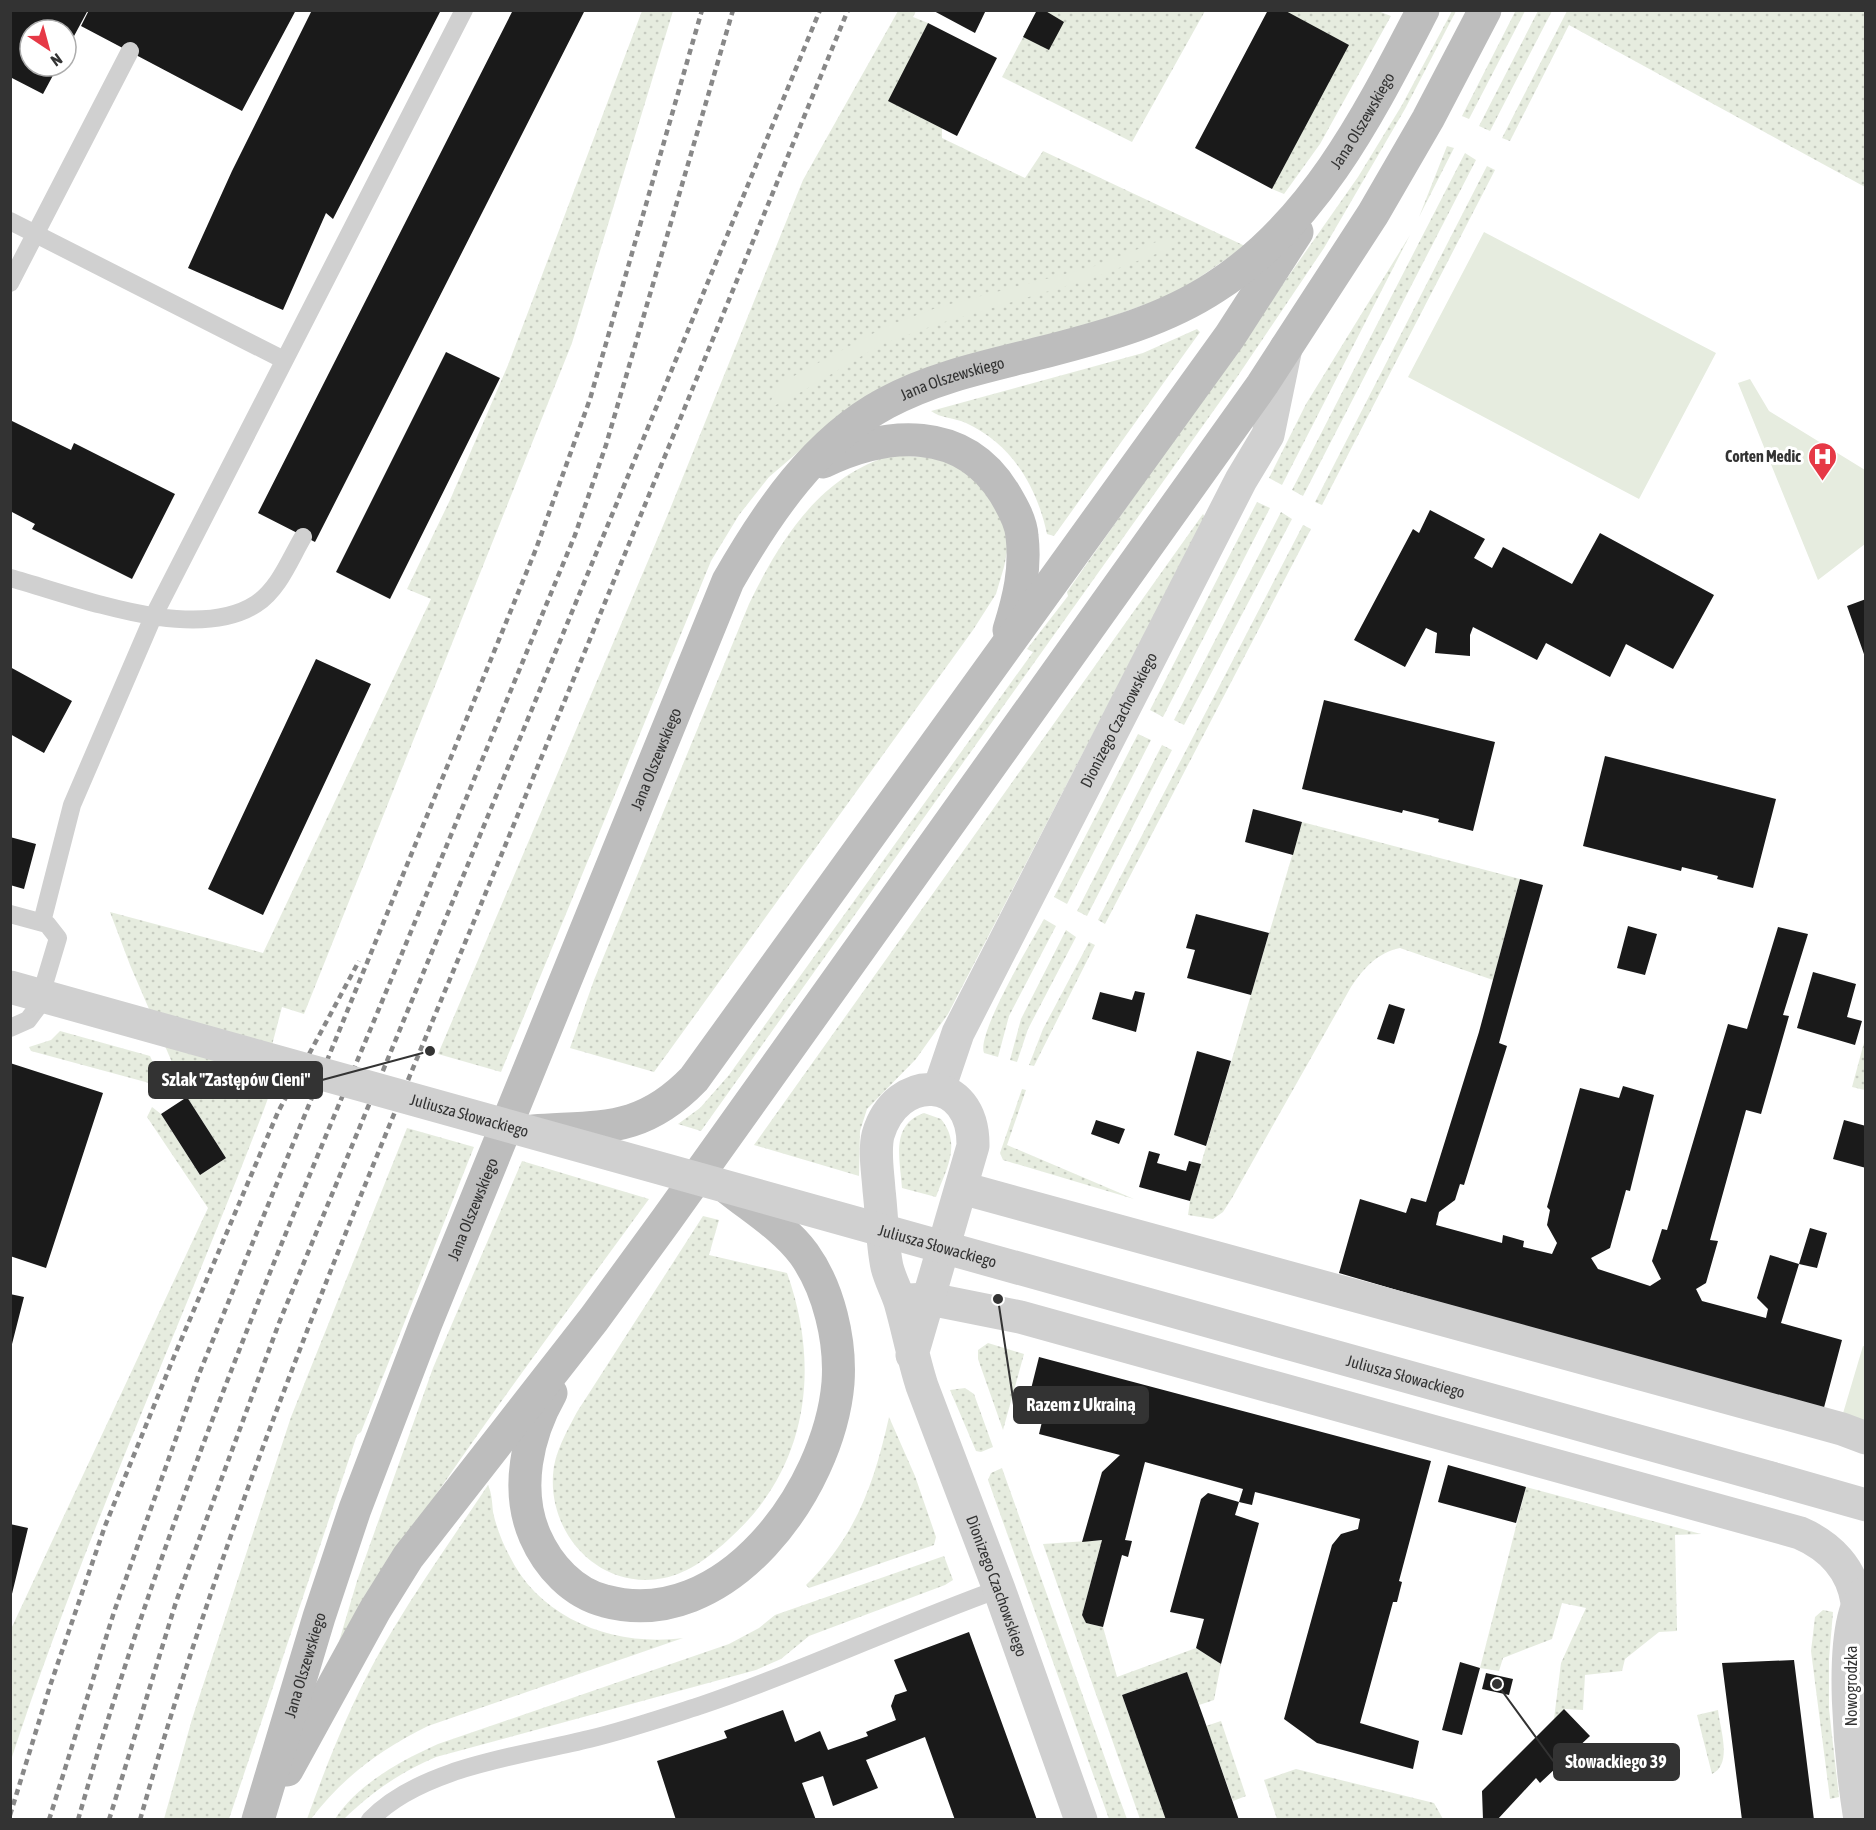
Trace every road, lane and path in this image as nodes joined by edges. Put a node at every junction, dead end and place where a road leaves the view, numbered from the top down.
1 (464, 10) edge
2 (1423, 10) edge
3 (1485, 10) edge
4 (130, 51) dead end
5 (1347, 151) junction
6 (10, 221) edge
7 (36, 234) junction
8 (10, 283) edge
9 (1286, 348) junction
10 (284, 360) junction
11 (805, 470) junction
12 (303, 537) dead end
13 (10, 578) edge
14 (153, 617) junction
15 (1002, 651) junction
16 (10, 914) edge
17 (42, 922) junction
18 (10, 987) edge
19 (10, 1028) edge
20 (939, 1089) junction
21 (533, 1131) junction
22 (962, 1188) junction
23 (729, 1189) junction
24 (915, 1300) junction
25 (594, 1318) junction
26 (1866, 1438) edge
27 (1866, 1505) edge
28 (999, 1589) junction
29 (1861, 1597) edge
30 (260, 1820) edge
31 (370, 1820) edge
32 (1081, 1820) edge
33 (1860, 1820) edge

1 - 10 lane
2 - 5 main road, Jana Olszewskiego
3 - 9 main road, Jana Olszewskiego
4 - 7 lane
5 - 11 main road, Jana Olszewskiego
5 - 15 main road
6 - 7 lane
7 - 8 lane
7 - 10 lane
9 - 20 street, Dionizego Czachowskiego
9 - 25 main road, Jana Olszewskiego
10 - 14 lane
11 - 15 main road
11 - 30 main road, Jana Olszewskiego
12 - 14 lane
13 - 14 lane
14 - 17 lane
15 - 21 main road
16 - 17 lane
17 - 19 lane
18 - 21 street, Juliusza Słowackiego, bridge
20 - 22 street, Dionizego Czachowskiego
20 - 24 street
21 - 23 street, Juliusza Słowackiego, bridge
22 - 24 street, Dionizego Czachowskiego
22 - 26 street
23 - 25 main road
23 - 27 street, Juliusza Słowackiego, bridge
24 - 28 street, Dionizego Czachowskiego
24 - 29 street
25 - 30 main road, Jana Olszewskiego
28 - 31 lane
28 - 32 street, Dionizego Czachowskiego
29 - 33 street, Nowogrodzka

